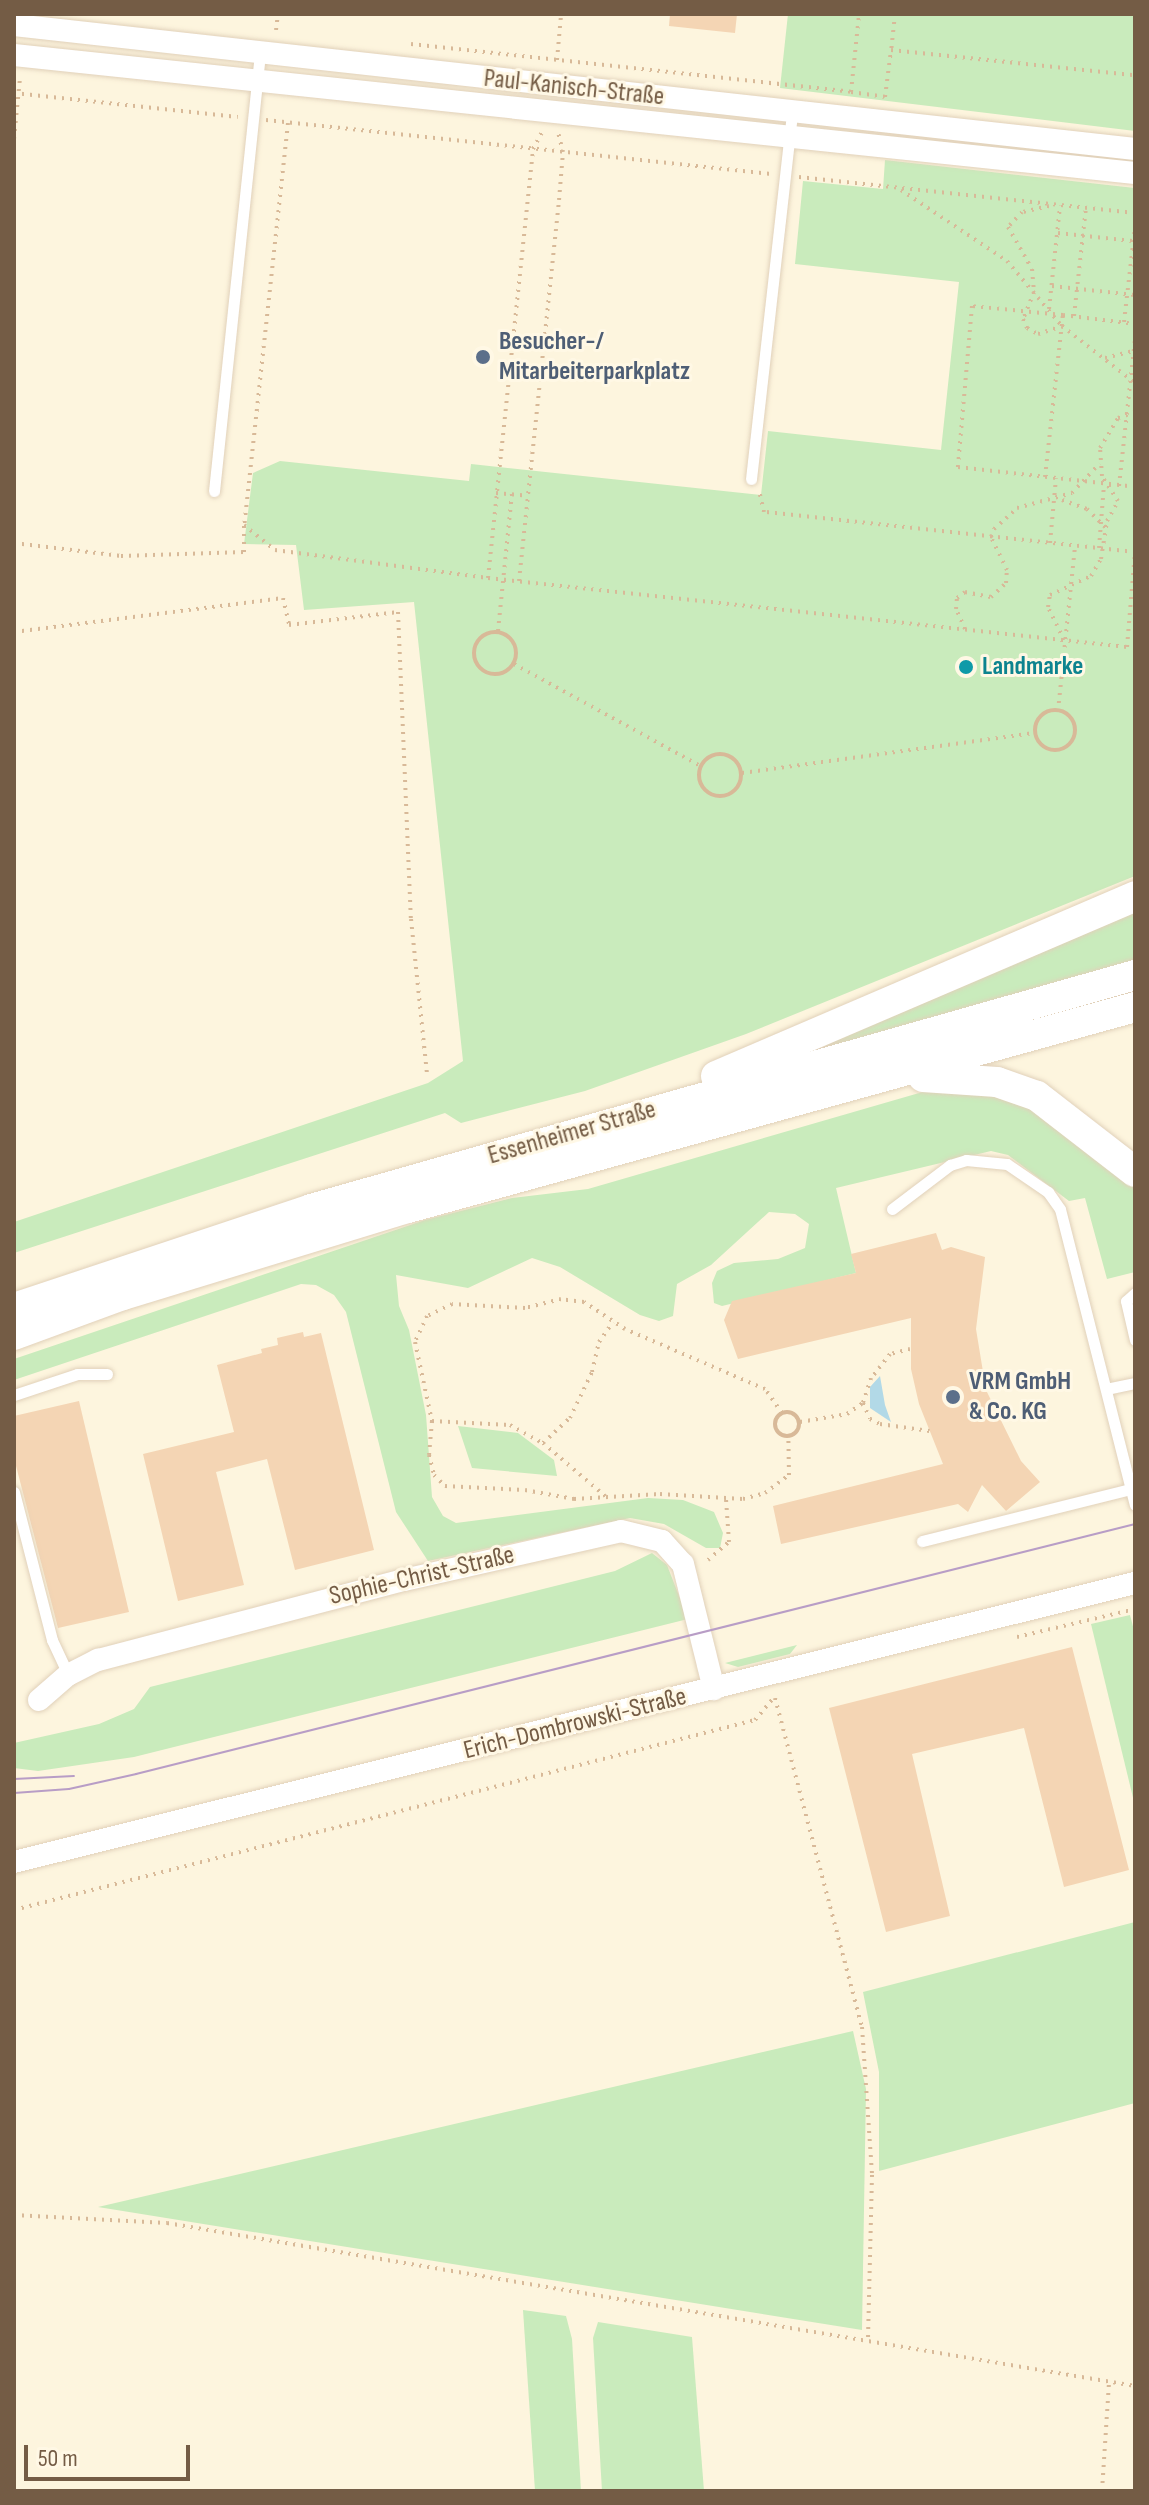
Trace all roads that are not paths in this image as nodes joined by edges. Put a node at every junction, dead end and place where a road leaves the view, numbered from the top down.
1 (14, 25) edge
2 (260, 52) junction
3 (14, 55) edge
4 (257, 80) junction
5 (792, 112) junction
6 (789, 137) junction
7 (1135, 149) edge
8 (1135, 173) edge
9 (751, 479) road end
10 (214, 491) dead end
11 (1135, 896) edge
12 (1135, 975) edge
13 (1135, 1007) edge
14 (893, 1076) junction
15 (627, 1116) junction
16 (1135, 1172) edge
17 (892, 1209) dead end
18 (1135, 1293) edge
19 (14, 1308) edge
20 (14, 1335) edge
21 (1135, 1340) edge
22 (107, 1374) dead end
23 (1135, 1383) edge
24 (1106, 1389) junction
25 (14, 1395) edge
26 (1131, 1489) junction
27 (14, 1492) edge
28 (1135, 1505) edge
29 (922, 1541) dead end
30 (1135, 1583) edge
31 (68, 1675) junction
32 (714, 1689) junction
33 (39, 1700) dead end
34 (14, 1862) edge

1 - 2 street, Paul-Kanisch-Straße
2 - 4 lane
2 - 5 street, Paul-Kanisch-Straße
3 - 4 street, Paul-Kanisch-Straße
4 - 6 street, Paul-Kanisch-Straße
4 - 10 lane
5 - 6 lane
5 - 7 street, Paul-Kanisch-Straße
6 - 8 street, Paul-Kanisch-Straße
6 - 9 lane
11 - 15 main road
12 - 15 main road, Essenheimer Straße
13 - 14 main road, Essenheimer Straße
14 - 16 main road
14 - 20 main road, Essenheimer Straße
15 - 19 main road, Essenheimer Straße
17 - 24 lane
18 - 21 lane
22 - 25 lane
23 - 24 lane
24 - 26 lane
26 - 28 lane
26 - 29 lane
27 - 31 lane
30 - 32 street, Erich-Dombrowski-Straße
31 - 32 street, Sophie-Christ-Straße
31 - 33 street, Sophie-Christ-Straße
32 - 34 street, Erich-Dombrowski-Straße

